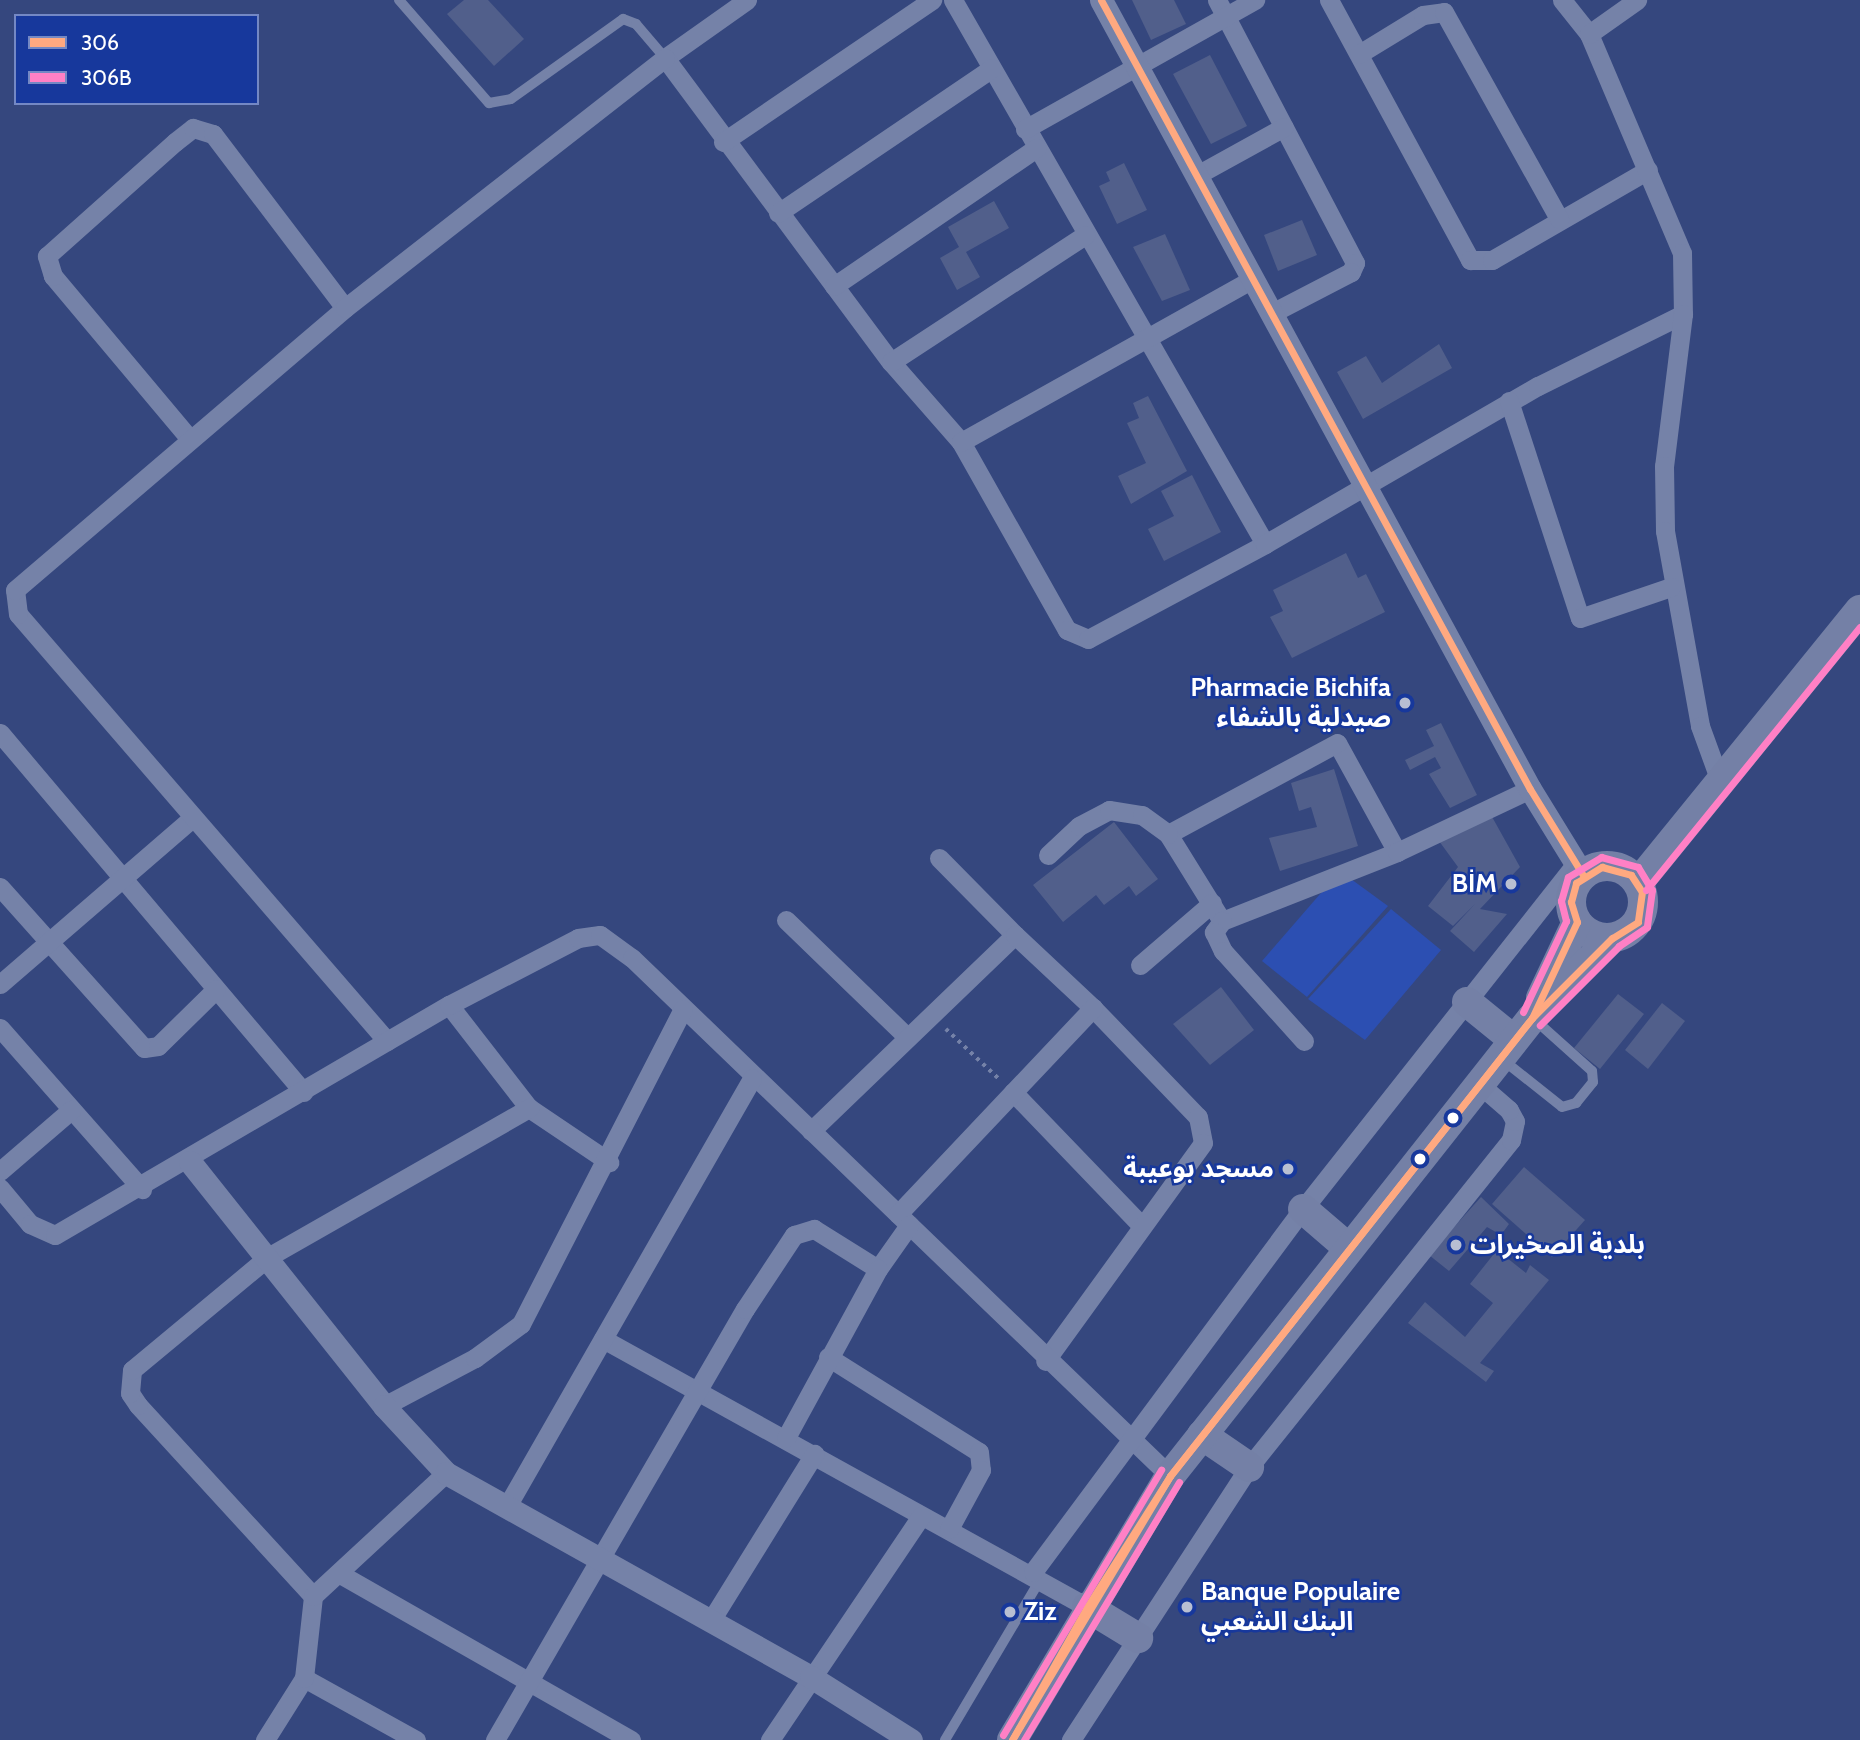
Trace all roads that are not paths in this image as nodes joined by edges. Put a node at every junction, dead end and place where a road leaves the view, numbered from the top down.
1 (399, 0) edge
2 (747, 0) edge
3 (932, 0) edge
4 (953, 0) edge
5 (1101, 0) edge
6 (1255, 0) edge
7 (1329, 0) edge
8 (1563, 0) edge
9 (1637, 0) edge
10 (1222, 8) edge
11 (1589, 34) junction
12 (1359, 54) junction
13 (665, 58) junction
14 (1137, 65) junction
15 (992, 68) junction
16 (1284, 127) junction
17 (1025, 129) junction
18 (723, 142) junction
19 (1036, 148) junction
20 (1648, 170) junction
21 (1196, 175) junction
22 (778, 214) junction
23 (1559, 219) junction
24 (1085, 235) junction
25 (1253, 279) junction
26 (834, 286) junction
27 (345, 308) junction
28 (1272, 313) junction
29 (1683, 314) junction
30 (1144, 342) junction
31 (891, 362) junction
32 (1509, 401) junction
33 (189, 438) junction
34 (961, 442) junction
35 (1367, 485) junction
36 (1265, 544) junction
37 (1671, 587) junction
38 (1860, 610) edge
39 (0, 733) edge
40 (1720, 781) junction
41 (1530, 789) junction
42 (192, 818) junction
43 (1168, 834) junction
44 (1397, 852) junction
45 (1048, 855) dead end
46 (939, 858) dead end
47 (1580, 869) junction
48 (121, 880) junction
49 (1637, 883) junction
50 (0, 887) edge
51 (1212, 903) junction
52 (786, 920) dead end
53 (1222, 921) junction
54 (1577, 922) junction
55 (1015, 935) junction
56 (1612, 938) junction
57 (45, 943) junction
58 (1140, 965) dead end
59 (0, 984) edge
60 (216, 989) junction
61 (1466, 1002) junction
62 (449, 1005) junction
63 (1093, 1008) junction
64 (684, 1009) junction
65 (0, 1028) edge
66 (906, 1036) junction
67 (1515, 1039) junction
68 (387, 1041) junction
69 (1304, 1041) dead end
70 (752, 1078) junction
71 (1479, 1084) junction
72 (303, 1092) junction
73 (1013, 1092) junction
74 (529, 1108) junction
75 (71, 1110) junction
76 (811, 1131) junction
77 (190, 1162) junction
78 (609, 1162) junction
79 (0, 1171) edge
80 (0, 1188) edge
81 (142, 1189) junction
82 (1303, 1209) junction
83 (904, 1220) junction
84 (1142, 1225) junction
85 (1346, 1246) junction
86 (268, 1257) junction
87 (878, 1269) junction
88 (603, 1339) junction
89 (828, 1357) junction
90 (1045, 1361) junction
91 (702, 1392) junction
92 (384, 1406) junction
93 (1202, 1435) junction
94 (786, 1438) junction
95 (1129, 1441) junction
96 (814, 1454) junction
97 (1249, 1467) junction
98 (446, 1473) junction
99 (1170, 1476) junction
100 (506, 1508) junction
101 (921, 1516) junction
102 (950, 1530) junction
103 (601, 1561) junction
104 (340, 1574) junction
105 (1037, 1575) junction
106 (313, 1596) junction
107 (1087, 1607) junction
108 (710, 1622) junction
109 (1138, 1638) junction
110 (811, 1677) junction
111 (304, 1678) junction
112 (533, 1681) junction
113 (385, 1732) edge
114 (265, 1740) edge
115 (416, 1740) edge
116 (495, 1740) edge
117 (631, 1740) edge
118 (770, 1740) edge
119 (911, 1740) edge
120 (945, 1740) edge
121 (1012, 1740) edge
122 (1071, 1740) edge

1 - 13 lane
2 - 13 street
3 - 18 street
4 - 15 street
5 - 14 street
6 - 10 street
7 - 12 street
8 - 11 street
9 - 11 street
10 - 14 street
10 - 16 street
11 - 20 street
12 - 23 street
12 - 23 street
13 - 18 street
13 - 27 street
14 - 17 street
14 - 21 street
15 - 17 street
15 - 22 street
16 - 21 street
16 - 28 street
17 - 19 street
18 - 22 street
19 - 24 street
19 - 26 street
20 - 23 street
20 - 29 street
21 - 25 street
22 - 26 street
24 - 30 street
24 - 31 street
25 - 28 street
25 - 30 street
26 - 31 street
27 - 33 street
27 - 33 street
28 - 35 street
29 - 32 street
29 - 37 street
30 - 34 street
30 - 36 street
31 - 34 street
32 - 35 street
32 - 37 street
33 - 42 street
34 - 36 street
35 - 36 street
35 - 41 street
37 - 40 street
38 - 40 main road
39 - 48 street
40 - 49 main road
41 - 44 street
41 - 47 street
42 - 48 street
42 - 68 street
43 - 44 street
43 - 45 street
43 - 51 street
44 - 53 street
46 - 55 street
47 - 49 main road
47 - 54 main road
47 - 61 street
48 - 57 street
48 - 60 street
49 - 56 main road
50 - 57 street
51 - 53 street
51 - 58 street
52 - 66 street
53 - 69 street
54 - 56 main road
54 - 67 main road
55 - 63 street
55 - 66 street
56 - 67 main road
57 - 59 street
57 - 60 street
60 - 72 street
61 - 67 main road
61 - 82 street
62 - 64 street
62 - 68 street
62 - 74 street
63 - 73 street
63 - 84 street
64 - 70 street
64 - 78 street
65 - 75 street
66 - 76 street
67 - 67 lane
67 - 71 main road
68 - 72 street
70 - 76 street
70 - 88 street
71 - 85 main road
71 - 97 street
72 - 77 street
73 - 83 street
73 - 84 street
74 - 78 street
74 - 86 street
75 - 79 street
75 - 81 street
76 - 83 street
77 - 81 street
77 - 86 street
78 - 92 street
80 - 81 street
82 - 85 main road
82 - 95 street
83 - 87 street
83 - 90 street
84 - 90 street
85 - 93 main road
86 - 92 street
86 - 106 street
87 - 89 street
87 - 91 street
88 - 91 street
88 - 100 street
89 - 94 street
89 - 102 street
90 - 95 street
91 - 94 street
91 - 103 street
92 - 98 street
93 - 97 main road
93 - 99 main road
94 - 96 street
95 - 99 street
95 - 105 street
96 - 101 street
96 - 108 street
97 - 109 street
98 - 100 street
98 - 104 street
99 - 107 main road
100 - 103 street
101 - 102 street
101 - 110 street
102 - 105 street
103 - 108 street
103 - 112 street
104 - 106 street
104 - 112 street
105 - 107 street
105 - 120 lane
106 - 111 street
107 - 109 main road
107 - 121 main road
108 - 110 street
109 - 122 street
110 - 118 street
110 - 119 street
111 - 113 street
111 - 114 street
112 - 116 street
112 - 117 street
113 - 115 street

